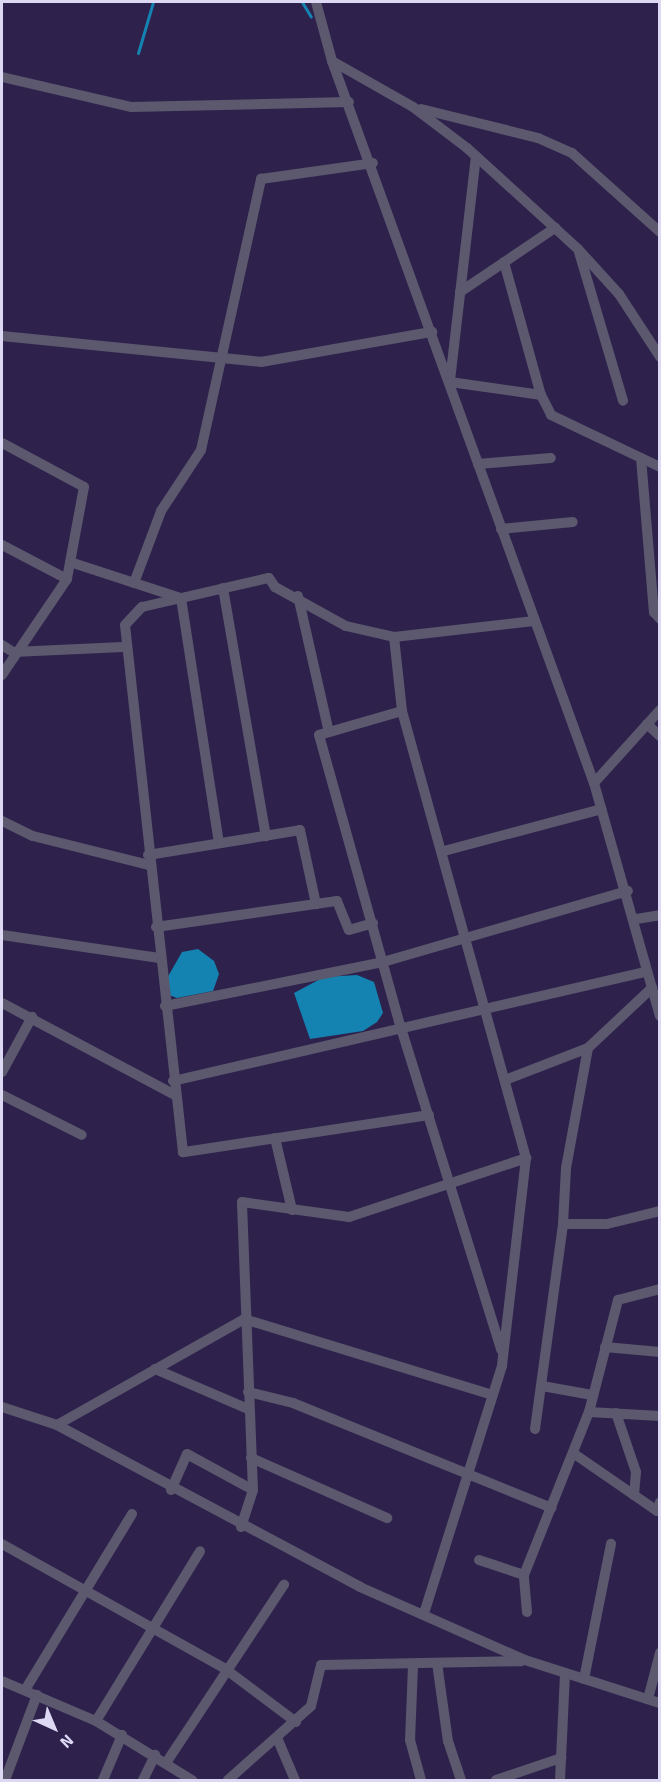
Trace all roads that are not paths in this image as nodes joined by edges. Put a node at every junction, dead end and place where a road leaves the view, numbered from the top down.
1 (316, 2) edge
2 (332, 61) junction
3 (2, 77) edge
4 (349, 102) junction
5 (413, 107) junction
6 (476, 156) junction
7 (373, 162) junction
8 (555, 228) junction
9 (660, 232) edge
10 (578, 249) junction
11 (504, 262) junction
12 (460, 292) junction
13 (432, 332) junction
14 (2, 336) edge
15 (660, 357) edge
16 (220, 358) junction
17 (450, 382) junction
18 (541, 395) junction
19 (623, 401) dead end
20 (2, 443) edge
21 (551, 458) dead end
22 (641, 458) junction
23 (478, 464) junction
24 (660, 467) edge
25 (573, 522) dead end
26 (501, 529) junction
27 (2, 544) edge
28 (70, 562) junction
29 (68, 579) junction
30 (134, 583) junction
31 (223, 588) junction
32 (298, 596) junction
33 (181, 598) junction
34 (660, 619) edge
35 (534, 621) junction
36 (394, 637) junction
37 (2, 645) edge
38 (123, 647) junction
39 (14, 652) junction
40 (2, 675) edge
41 (660, 710) edge
42 (402, 711) junction
43 (647, 724) junction
44 (329, 732) junction
45 (660, 736) edge
46 (594, 783) junction
47 (602, 809) junction
48 (2, 821) edge
49 (266, 836) junction
50 (219, 843) junction
51 (444, 850) junction
52 (148, 860) junction
53 (628, 891) junction
54 (316, 904) junction
55 (660, 915) edge
56 (636, 919) junction
57 (373, 923) junction
58 (156, 927) junction
59 (2, 935) edge
60 (467, 936) junction
61 (159, 958) junction
62 (383, 962) junction
63 (647, 972) junction
64 (652, 988) junction
65 (2, 1003) edge
66 (165, 1006) junction
67 (486, 1009) junction
68 (660, 1016) edge
69 (32, 1017) junction
70 (401, 1028) junction
71 (588, 1047) junction
72 (2, 1072) edge
73 (505, 1080) junction
74 (173, 1081) junction
75 (2, 1095) edge
76 (175, 1095) junction
77 (429, 1115) junction
78 (82, 1135) dead end
79 (275, 1138) junction
80 (526, 1158) junction
81 (451, 1181) junction
82 (292, 1210) junction
83 (660, 1211) edge
84 (563, 1224) junction
85 (660, 1289) edge
86 (244, 1318) junction
87 (605, 1347) junction
88 (660, 1352) edge
89 (503, 1356) junction
90 (155, 1369) junction
91 (542, 1386) junction
92 (248, 1392) junction
93 (493, 1395) junction
94 (592, 1395) junction
95 (2, 1407) edge
96 (248, 1409) junction
97 (589, 1412) junction
98 (616, 1413) junction
99 (660, 1416) edge
100 (57, 1425) junction
101 (535, 1429) dead end
102 (573, 1453) junction
103 (251, 1458) junction
104 (468, 1475) junction
105 (171, 1490) junction
106 (252, 1491) junction
107 (634, 1495) junction
108 (660, 1502) edge
109 (551, 1508) junction
110 (132, 1514) dead end
111 (387, 1518) dead end
112 (241, 1527) junction
113 (2, 1544) edge
114 (611, 1544) dead end
115 (200, 1551) dead end
116 (479, 1560) dead end
117 (524, 1575) junction
118 (284, 1585) dead end
119 (86, 1591) junction
120 (527, 1612) dead end
121 (424, 1614) junction
122 (152, 1628) junction
123 (660, 1653) edge
124 (525, 1660) junction
125 (437, 1663) junction
126 (413, 1666) junction
127 (224, 1668) junction
128 (565, 1673) junction
129 (584, 1679) junction
130 (2, 1681) edge
131 (25, 1690) junction
132 (37, 1695) junction
133 (648, 1699) junction
134 (660, 1703) edge
135 (96, 1721) junction
136 (296, 1722) junction
137 (122, 1735) junction
138 (278, 1740) junction
139 (155, 1755) junction
140 (561, 1758) junction
141 (166, 1763) junction
142 (5, 1780) edge
143 (103, 1780) edge
144 (143, 1780) edge
145 (192, 1780) edge
146 (228, 1780) edge
147 (296, 1780) edge
148 (421, 1780) edge
149 (461, 1780) edge
150 (496, 1780) edge
151 (560, 1780) edge

1 - 2 street
2 - 4 street
2 - 5 street
3 - 4 street
4 - 7 street
5 - 6 street
5 - 9 street
6 - 8 street
6 - 12 street
7 - 13 street
7 - 16 street
8 - 10 street
8 - 11 street
10 - 15 street
10 - 19 street
11 - 12 street
11 - 18 street
12 - 17 street
13 - 16 street
13 - 17 street
14 - 16 street
16 - 30 street
17 - 18 street
17 - 23 street
18 - 22 street
20 - 28 street
21 - 23 street
22 - 24 street
22 - 34 street
23 - 26 street
25 - 26 street
26 - 35 street
27 - 29 street
28 - 29 street
28 - 30 street
29 - 39 street
30 - 33 street
31 - 32 street
31 - 33 street
31 - 49 street
32 - 36 street
32 - 44 street
33 - 38 street
33 - 50 street
35 - 36 street
35 - 46 street
36 - 42 street
37 - 39 street
38 - 39 street
38 - 52 street
39 - 40 street
41 - 43 street
42 - 44 street
42 - 51 street
43 - 45 street
43 - 46 street
44 - 57 street
46 - 47 street
47 - 51 street
47 - 53 street
48 - 52 street
49 - 50 street
49 - 54 street
50 - 52 street
51 - 60 street
52 - 58 street
53 - 56 street
53 - 60 street
54 - 57 street
54 - 58 street
55 - 56 street
56 - 63 street
57 - 62 street
58 - 61 street
59 - 61 street
60 - 62 street
60 - 67 street
61 - 66 street
62 - 66 street
62 - 70 street
63 - 64 street
63 - 67 street
64 - 68 street
64 - 71 street
65 - 69 street
66 - 74 street
67 - 70 street
67 - 73 street
69 - 72 street
69 - 76 street
70 - 74 street
70 - 77 street
71 - 73 street
71 - 84 street
73 - 80 street
74 - 76 street
75 - 78 street
76 - 79 street
77 - 79 street
77 - 81 street
79 - 82 street
80 - 81 street
80 - 89 street
81 - 82 street
81 - 89 street
82 - 86 street
83 - 84 street
84 - 91 street
85 - 87 street
86 - 90 street
86 - 92 street
86 - 93 street
87 - 88 street
87 - 94 street
89 - 93 street
90 - 96 street
90 - 100 street
91 - 94 street
91 - 101 street
92 - 96 street
92 - 104 street
93 - 104 street
94 - 97 street
95 - 100 street
96 - 103 street
97 - 98 street
97 - 102 street
98 - 99 street
98 - 107 street
100 - 105 street
102 - 107 street
102 - 109 street
103 - 106 street
103 - 111 street
104 - 109 street
104 - 121 street
105 - 106 street
105 - 112 street
106 - 112 street
107 - 108 street
109 - 117 street
110 - 119 street
112 - 121 street
113 - 119 street
114 - 129 street
115 - 122 street
116 - 117 street
117 - 120 street
118 - 127 street
119 - 122 street
119 - 131 street
121 - 124 street
122 - 127 street
122 - 135 street
123 - 133 street
124 - 125 street
124 - 128 street
125 - 126 street
125 - 149 street
126 - 136 street
126 - 148 street
127 - 136 street
127 - 141 street
128 - 129 street
128 - 140 street
129 - 133 street
130 - 131 street
131 - 132 street
132 - 135 street
132 - 142 street
133 - 134 street
135 - 137 street
136 - 138 street
137 - 139 street
137 - 143 street
138 - 146 street
138 - 147 street
139 - 141 street
139 - 144 street
140 - 150 street
140 - 151 street
141 - 145 street

